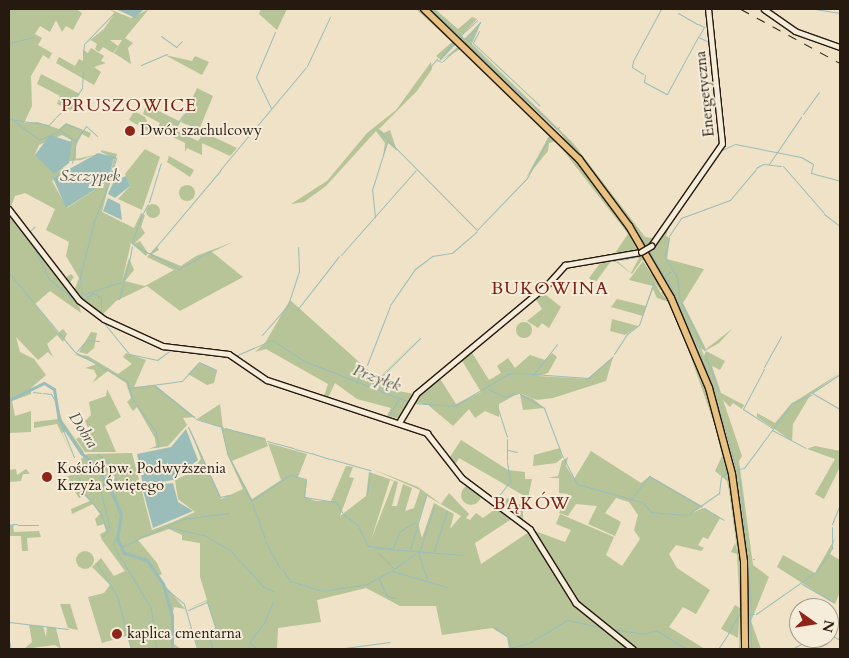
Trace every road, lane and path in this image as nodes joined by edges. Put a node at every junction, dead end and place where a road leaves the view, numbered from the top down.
1 (425, 9) edge
2 (708, 9) edge
3 (764, 9) edge
4 (840, 47) edge
5 (9, 209) edge
6 (400, 422) junction
7 (633, 649) edge
8 (746, 649) edge

1 - 8 highway
2 - 6 street, Energetyczna, bridge
3 - 4 street
5 - 6 street
6 - 7 street

